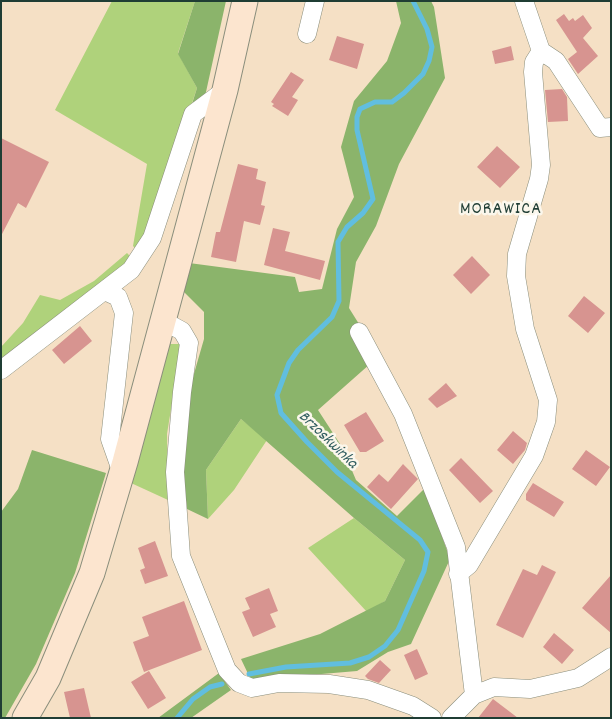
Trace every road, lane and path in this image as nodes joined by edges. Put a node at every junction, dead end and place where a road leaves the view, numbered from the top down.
1 (246, 1) edge
2 (315, 1) edge
3 (524, 1) edge
4 (307, 34) dead end
5 (541, 51) junction
6 (224, 90) junction
7 (611, 127) edge
8 (105, 291) junction
9 (162, 320) junction
10 (359, 332) dead end
11 (1, 370) edge
12 (122, 473) junction
13 (458, 574) junction
14 (611, 657) edge
15 (474, 695) junction
16 (25, 718) edge
17 (432, 718) edge
18 (451, 718) edge

1 - 6 street
2 - 4 street
3 - 5 street
5 - 7 street
5 - 13 street
6 - 8 street
6 - 9 street
8 - 11 street
8 - 12 street
9 - 12 street
9 - 17 street
10 - 13 street
12 - 16 street
13 - 15 street
14 - 15 street
15 - 18 street

